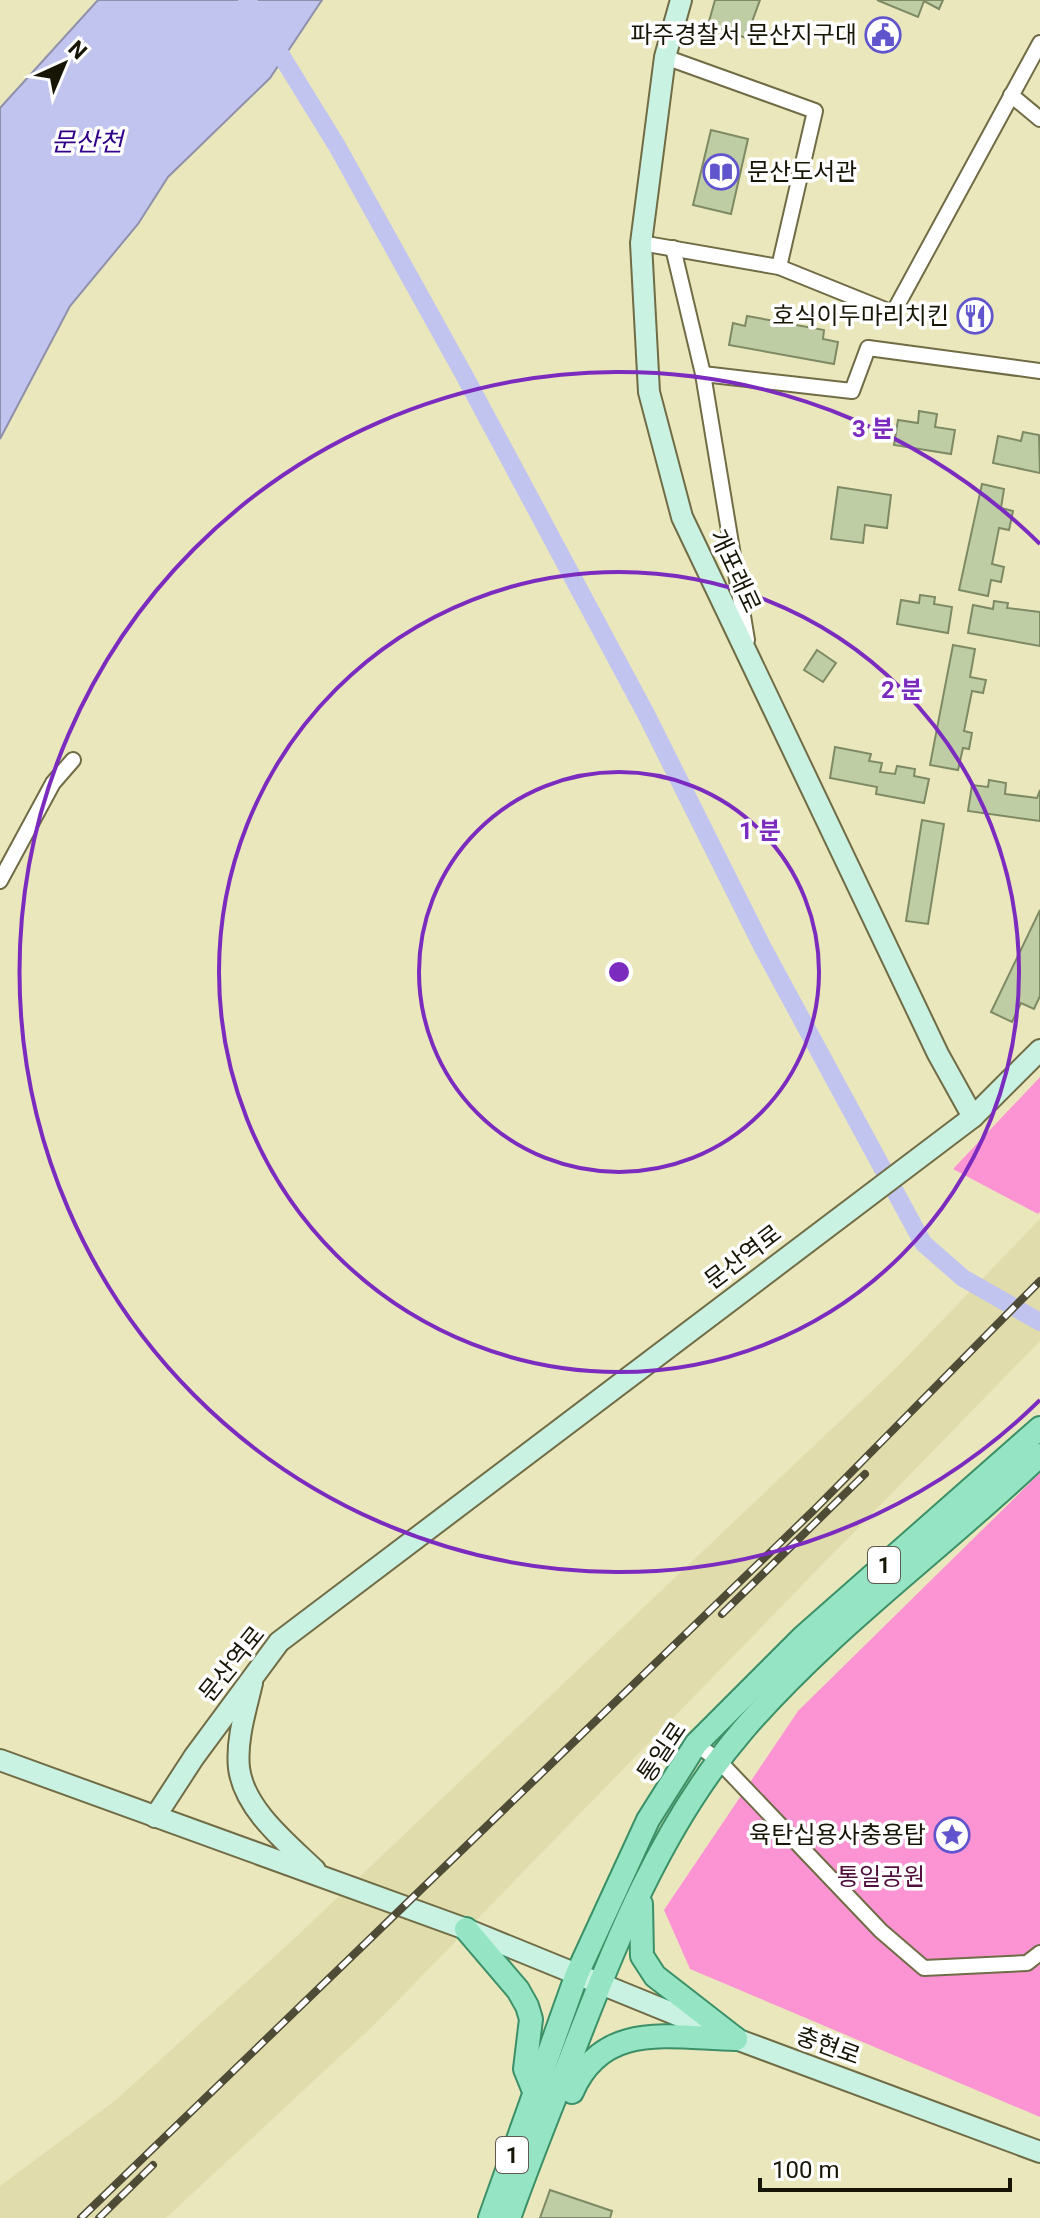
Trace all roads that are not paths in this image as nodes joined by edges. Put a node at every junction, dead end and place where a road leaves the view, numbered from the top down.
1 (681, 0) edge
2 (1040, 43) edge
3 (665, 57) junction
4 (1011, 95) junction
5 (1040, 119) edge
6 (641, 243) junction
7 (673, 248) junction
8 (779, 267) junction
9 (1040, 371) edge
10 (703, 374) junction
11 (754, 672) junction
12 (73, 760) dead end
13 (0, 881) edge
14 (1040, 1050) edge
15 (973, 1117) junction
16 (1040, 1428) edge
17 (1030, 1455) edge
18 (254, 1675) junction
19 (696, 1744) junction
20 (0, 1760) edge
21 (718, 1760) junction
22 (155, 1817) junction
23 (320, 1876) junction
24 (642, 1893) junction
25 (466, 1929) junction
26 (1040, 1953) edge
27 (577, 1974) junction
28 (600, 1982) junction
29 (736, 2039) junction
30 (534, 2091) junction
31 (544, 2126) junction
32 (1040, 2152) edge
33 (490, 2218) edge
34 (509, 2218) edge

1 - 3 street, 개포래로
2 - 4 street
3 - 6 street, 개포래로
3 - 8 street
4 - 5 street
4 - 8 street
6 - 7 street
6 - 11 street, 개포래로
7 - 8 street
7 - 10 street
9 - 10 street
10 - 11 street
11 - 15 street, 개포래로
12 - 13 street
14 - 15 street
15 - 18 street, 문산역로
16 - 17 main road, 통일로 / 1
17 - 19 main road, 통일로 / 1
17 - 21 main road, 통일로 / 1
18 - 22 street, 문산역로
18 - 23 street
19 - 21 street
19 - 27 main road, 통일로 / 1
20 - 22 street
21 - 24 main road, 통일로 / 1
21 - 26 street
22 - 23 street
23 - 25 street
24 - 28 main road, 통일로 / 1
24 - 29 main road
25 - 27 street
25 - 30 main road
27 - 28 street
27 - 30 main road, 통일로 / 1
28 - 29 street, 충현로
28 - 31 main road, 통일로 / 1
29 - 31 main road
29 - 32 street, 충현로
30 - 33 main road, 통일로 / 1
31 - 34 main road, 통일로 / 1

